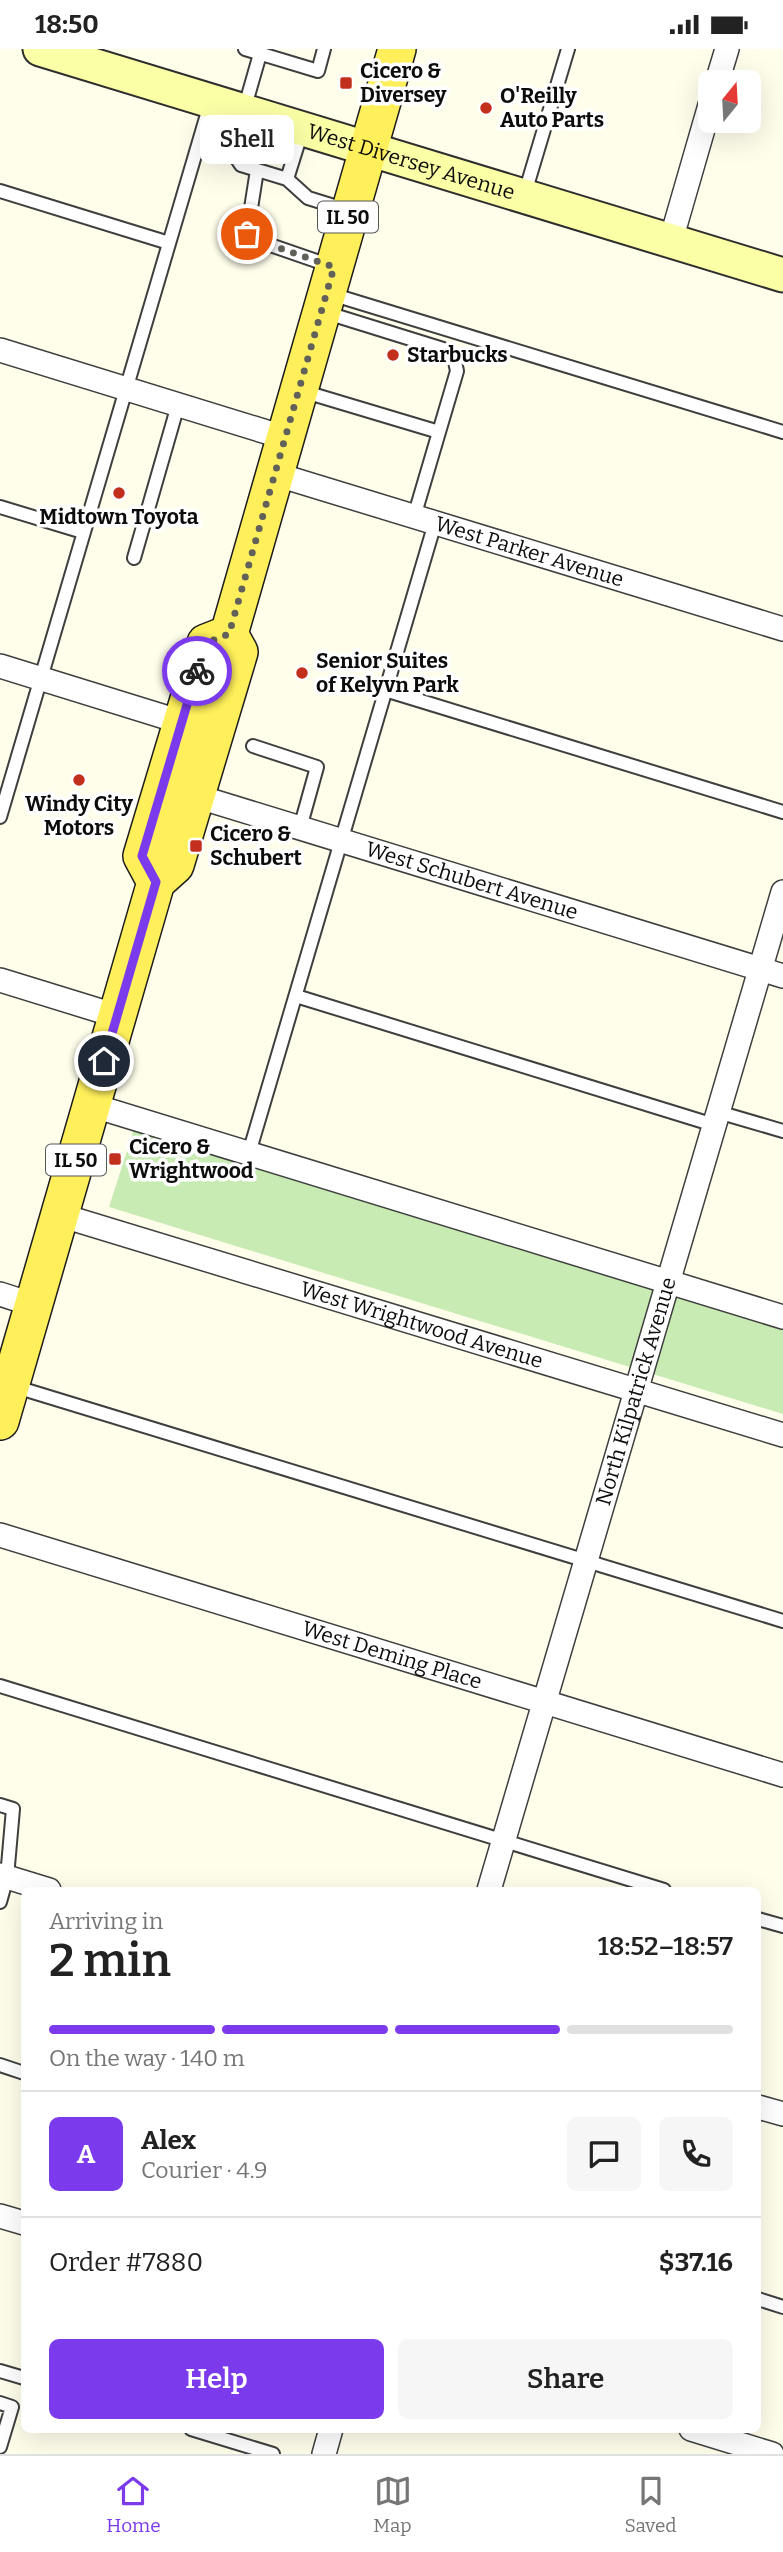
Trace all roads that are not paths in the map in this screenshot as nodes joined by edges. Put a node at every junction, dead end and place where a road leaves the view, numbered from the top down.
1 (40, 49) edge
2 (246, 49) edge
3 (324, 49) edge
4 (397, 49) edge
5 (568, 49) edge
6 (727, 49) edge
7 (260, 54) junction
8 (88, 56) edge
9 (721, 70) edge
10 (211, 101) junction
11 (248, 112) junction
12 (302, 129) junction
13 (702, 133) edge
14 (368, 149) junction
15 (257, 170) junction
16 (287, 179) junction
17 (0, 191) edge
18 (524, 196) junction
19 (350, 211) junction
20 (671, 240) junction
21 (169, 243) junction
22 (783, 275) edge
23 (328, 290) junction
24 (0, 350) edge
25 (125, 389) junction
26 (299, 390) junction
27 (178, 405) junction
28 (439, 432) junction
29 (783, 432) edge
30 (286, 438) junction
31 (275, 474) junction
32 (0, 507) edge
33 (424, 520) junction
34 (83, 532) junction
35 (134, 558) dead end
36 (783, 629) edge
37 (0, 666) edge
38 (40, 678) junction
39 (385, 690) junction
40 (198, 727) junction
41 (253, 746) dead end
42 (179, 791) junction
43 (783, 812) edge
44 (0, 817) edge
45 (300, 828) junction
46 (341, 841) junction
47 (783, 892) edge
48 (761, 969) junction
49 (783, 976) edge
50 (0, 980) edge
51 (296, 996) junction
52 (117, 1016) junction
53 (92, 1105) junction
54 (716, 1118) junction
55 (783, 1132) edge
56 (249, 1153) junction
57 (60, 1215) junction
58 (668, 1282) junction
59 (17, 1300) edge
60 (783, 1317) edge
61 (5, 1383) edge
62 (636, 1390) junction
63 (0, 1421) edge
64 (783, 1435) edge
65 (0, 1535) edge
66 (586, 1561) junction
67 (783, 1621) edge
68 (0, 1686) edge
69 (545, 1702) junction
70 (783, 1775) edge
71 (0, 1805) edge
72 (504, 1841) junction
73 (4, 1876) edge
74 (39, 1887) edge
75 (490, 1887) edge
76 (654, 1887) edge
77 (0, 1902) edge
78 (761, 1920) edge
79 (783, 1926) edge
80 (0, 2065) edge
81 (21, 2072) edge
82 (761, 2108) edge
83 (783, 2115) edge
84 (0, 2216) edge
85 (21, 2222) edge
86 (761, 2300) edge
87 (783, 2307) edge
88 (0, 2371) edge
89 (21, 2377) edge
90 (0, 2403) edge
91 (204, 2433) edge
92 (330, 2433) edge
93 (699, 2433) edge
94 (0, 2447) edge
95 (727, 2447) edge
96 (273, 2454) edge
97 (324, 2454) edge
98 (772, 2454) edge

1 - 8 main road, West Diversey Avenue
2 - 7 lane
3 - 7 lane
4 - 14 main road, IL 50
5 - 18 lane
6 - 9 street
7 - 11 lane
8 - 10 main road, West Diversey Avenue
10 - 11 main road, West Diversey Avenue
10 - 21 lane
11 - 12 main road, West Diversey Avenue
11 - 15 lane
12 - 14 main road, West Diversey Avenue
12 - 16 lane
13 - 20 street
14 - 18 main road, West Diversey Avenue
14 - 19 main road, IL 50
15 - 16 lane
15 - 23 lane
16 - 19 lane
17 - 21 lane
18 - 20 main road, West Diversey Avenue
19 - 23 main road, IL 50
20 - 22 main road, West Diversey Avenue
21 - 25 lane
23 - 26 main road, IL 50
23 - 28 lane
23 - 29 lane
24 - 25 street
25 - 27 street
25 - 34 lane
26 - 28 lane
26 - 30 main road, IL 50
27 - 30 street
27 - 35 lane
28 - 33 lane
30 - 31 main road, IL 50
31 - 33 street, West Parker Avenue
31 - 40 main road, IL 50
32 - 34 lane
33 - 36 street, West Parker Avenue
33 - 39 lane
34 - 38 lane
37 - 38 street
38 - 40 street
38 - 44 lane
39 - 43 lane
39 - 46 lane
40 - 42 main road, IL 50
41 - 45 lane
42 - 45 street, West Schubert Avenue
42 - 52 main road, IL 50
45 - 46 street, West Schubert Avenue
46 - 48 street, West Schubert Avenue
46 - 51 lane
47 - 48 street, North Kilpatrick Avenue
48 - 49 street, West Schubert Avenue
48 - 54 street, North Kilpatrick Avenue
50 - 52 street
51 - 54 lane
51 - 56 lane
52 - 53 main road, IL 50
53 - 56 street
53 - 57 main road, IL 50
54 - 55 lane
54 - 58 street, North Kilpatrick Avenue
56 - 58 street
57 - 59 main road, IL 50
57 - 62 street, West Wrightwood Avenue
58 - 60 street
58 - 62 street, North Kilpatrick Avenue
59 - 61 main road, IL 50
61 - 63 main road, IL 50
61 - 66 lane
62 - 64 street, West Wrightwood Avenue
62 - 66 street, North Kilpatrick Avenue
65 - 69 street, West Deming Place
66 - 67 lane
66 - 69 street, North Kilpatrick Avenue
68 - 72 lane
69 - 70 street, West Deming Place
69 - 72 street, North Kilpatrick Avenue
71 - 73 lane
72 - 75 street, North Kilpatrick Avenue
72 - 76 lane
73 - 74 street
73 - 77 lane
78 - 79 lane
80 - 81 lane
82 - 83 street
84 - 85 street
86 - 87 lane
88 - 89 lane
90 - 94 lane
91 - 96 lane
92 - 97 street
93 - 95 street
95 - 98 street

